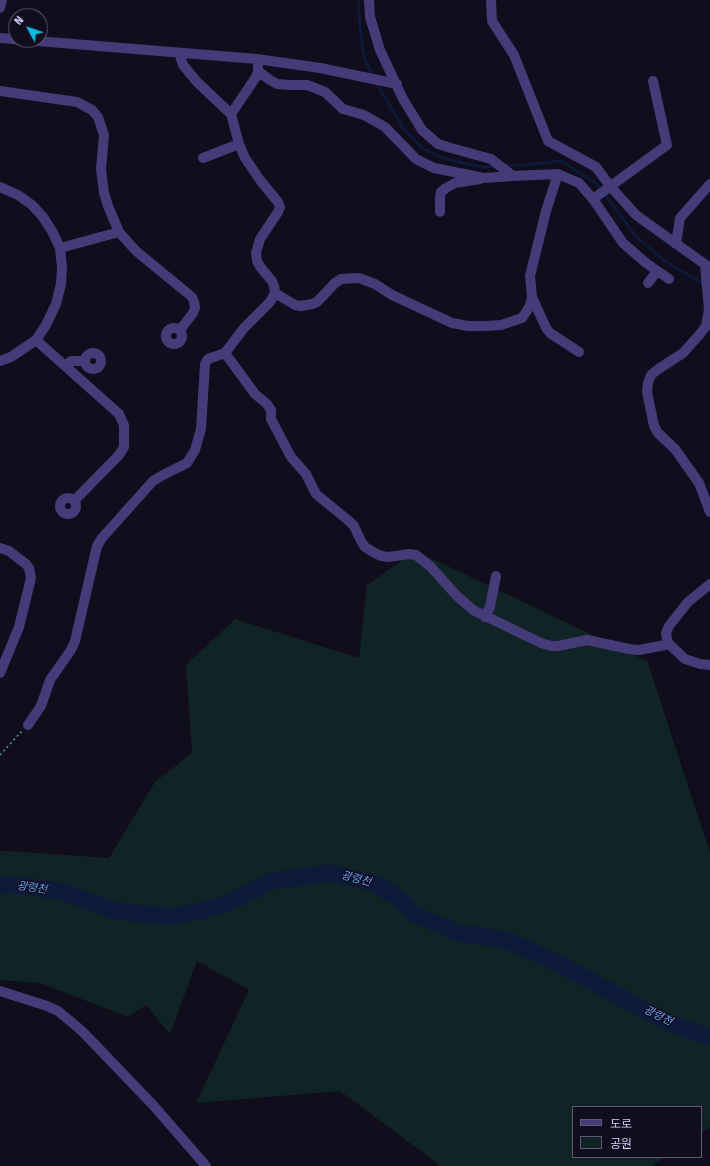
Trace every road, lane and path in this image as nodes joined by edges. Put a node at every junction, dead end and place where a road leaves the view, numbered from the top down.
1 (2, 0) edge
2 (369, 0) edge
3 (492, 0) edge
4 (0, 8) edge
5 (0, 38) edge
6 (179, 53) junction
7 (257, 59) junction
8 (258, 71) junction
9 (653, 81) dead end
10 (394, 83) junction
11 (0, 91) edge
12 (231, 114) junction
13 (239, 144) junction
14 (203, 158) dead end
15 (558, 174) junction
16 (513, 176) junction
17 (484, 178) junction
18 (710, 184) edge
19 (610, 186) junction
20 (0, 187) edge
21 (593, 199) junction
22 (440, 212) dead end
23 (119, 232) junction
24 (676, 244) junction
25 (60, 248) junction
26 (707, 269) edge
27 (657, 271) junction
28 (669, 279) dead end
29 (648, 283) dead end
30 (275, 293) junction
31 (532, 297) junction
32 (180, 330) dead end
33 (36, 340) junction
34 (578, 352) dead end
35 (225, 353) junction
36 (0, 361) edge
37 (85, 361) dead end
38 (66, 367) junction
39 (74, 501) dead end
40 (710, 512) edge
41 (0, 548) edge
42 (496, 576) dead end
43 (710, 584) edge
44 (485, 617) junction
45 (665, 645) dead end
46 (710, 665) edge
47 (0, 673) edge
48 (28, 726) joint
49 (0, 755) edge
50 (0, 991) edge
51 (206, 1166) edge

1 - 4 street
2 - 10 street
3 - 19 street
5 - 6 street
6 - 7 street
6 - 12 street
7 - 8 street
7 - 10 street
8 - 12 street
8 - 17 street
9 - 19 street
10 - 16 street
11 - 23 street
12 - 13 street
13 - 14 street
13 - 30 street
15 - 16 street
15 - 21 street
15 - 31 street
16 - 17 street
17 - 22 street
18 - 24 street
19 - 21 street
19 - 24 street
20 - 25 street
21 - 27 street
23 - 25 street
23 - 32 street
24 - 26 street
25 - 33 street
26 - 40 street
27 - 28 street
27 - 29 street
30 - 31 street
30 - 35 street
31 - 34 street
33 - 36 street
33 - 38 street
35 - 44 street
35 - 48 street
37 - 38 street
38 - 39 street
41 - 47 street
42 - 44 street
43 - 46 street
44 - 45 street
48 - 49 path
50 - 51 street

